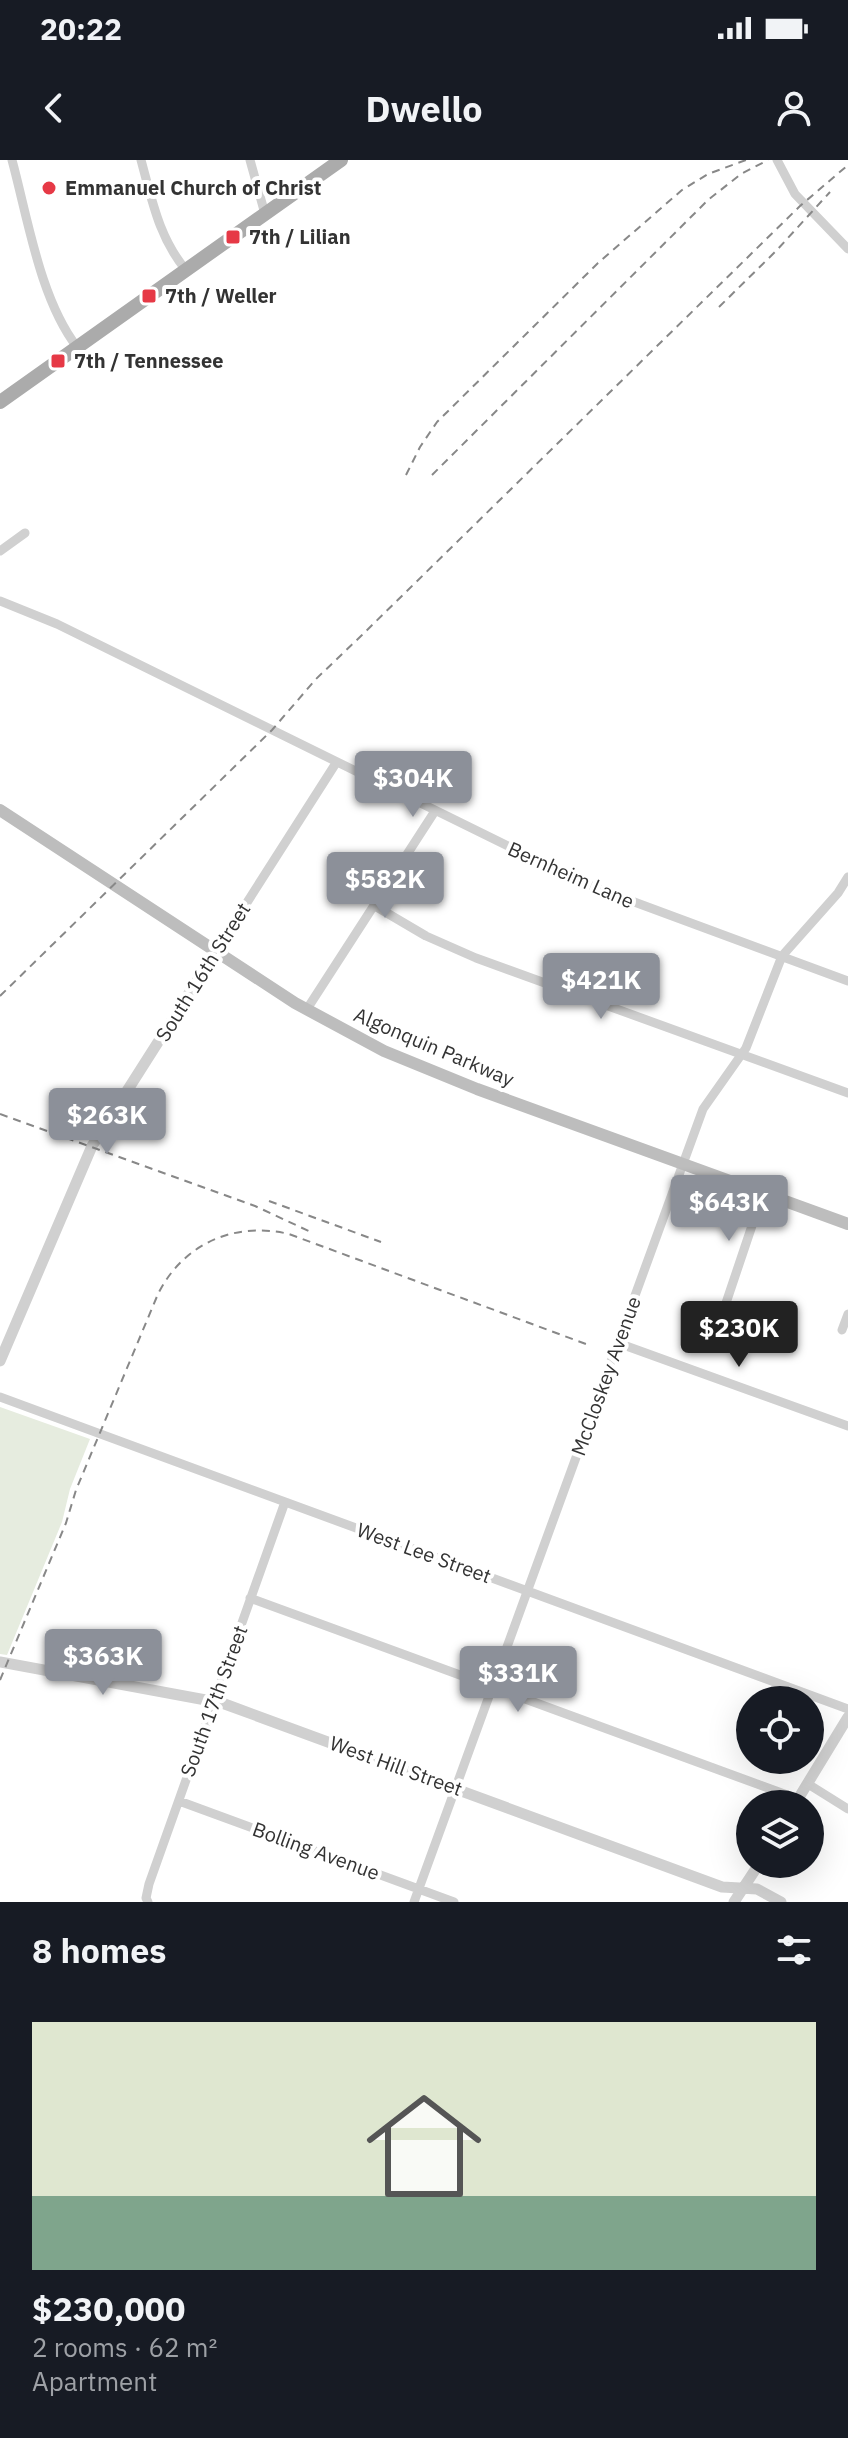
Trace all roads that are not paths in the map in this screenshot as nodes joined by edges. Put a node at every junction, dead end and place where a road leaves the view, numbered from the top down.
1 (12, 160) edge
2 (141, 160) edge
3 (250, 160) edge
4 (341, 160) edge
5 (777, 160) edge
6 (265, 214) junction
7 (848, 249) edge
8 (186, 270) junction
9 (77, 347) junction
10 (0, 402) edge
11 (25, 533) dead end
12 (0, 551) edge
13 (0, 601) edge
14 (336, 763) junction
15 (0, 810) edge
16 (435, 811) junction
17 (848, 877) edge
18 (375, 906) junction
19 (216, 951) junction
20 (782, 956) junction
21 (848, 981) edge
22 (307, 1009) junction
23 (742, 1055) junction
24 (848, 1093) edge
25 (683, 1164) junction
26 (763, 1193) junction
27 (848, 1224) edge
28 (726, 1303) dead end
29 (848, 1314) edge
30 (842, 1330) dead end
31 (618, 1343) junction
32 (0, 1361) edge
33 (0, 1397) edge
34 (848, 1426) edge
35 (285, 1502) junction
36 (528, 1591) junction
37 (250, 1598) junction
38 (0, 1662) edge
39 (493, 1687) junction
40 (214, 1700) junction
41 (848, 1709) edge
42 (848, 1717) edge
43 (808, 1784) junction
44 (456, 1788) junction
45 (764, 1790) edge
46 (804, 1790) edge
47 (179, 1801) junction
48 (848, 1809) edge
49 (750, 1878) edge
50 (743, 1888) junction
51 (418, 1889) junction
52 (147, 1901) edge
53 (414, 1902) edge
54 (454, 1902) edge
55 (734, 1902) edge
56 (781, 1902) edge

1 - 9 street
2 - 8 street
3 - 6 street
4 - 6 main road
5 - 7 street
6 - 8 main road
8 - 9 main road
9 - 10 main road
11 - 12 street
13 - 14 street, Bernheim Lane
14 - 16 street, Bernheim Lane
14 - 19 street, South 16th Street
15 - 19 main road, Algonquin Parkway
16 - 18 street
16 - 20 street, Bernheim Lane
17 - 20 street, McCloskey Avenue
18 - 22 street
18 - 23 street
19 - 22 main road, Algonquin Parkway
19 - 32 street, South 16th Street
20 - 21 street, Bernheim Lane
20 - 23 street, McCloskey Avenue
22 - 25 main road, Algonquin Parkway
23 - 24 street
23 - 25 street, McCloskey Avenue
25 - 26 main road, Algonquin Parkway
25 - 31 street, McCloskey Avenue
26 - 27 main road, Algonquin Parkway
26 - 28 street
29 - 30 street
31 - 34 street
31 - 36 street, McCloskey Avenue
33 - 35 street, West Lee Street
35 - 36 street, West Lee Street
35 - 37 street, South 17th Street
36 - 39 street, McCloskey Avenue
36 - 41 street, West Lee Street
37 - 39 street
37 - 40 street, South 17th Street
38 - 40 street, West Hill Street
39 - 44 street, McCloskey Avenue
39 - 45 street
40 - 44 street, West Hill Street
40 - 47 street, South 17th Street
42 - 43 street
43 - 46 street
43 - 48 street
44 - 50 street, West Hill Street
44 - 51 street, McCloskey Avenue
47 - 51 street, Bolling Avenue
47 - 52 street, South 17th Street
49 - 50 street
50 - 55 street
50 - 56 street, West Hill Street
51 - 53 street, McCloskey Avenue
51 - 54 street, Bolling Avenue

